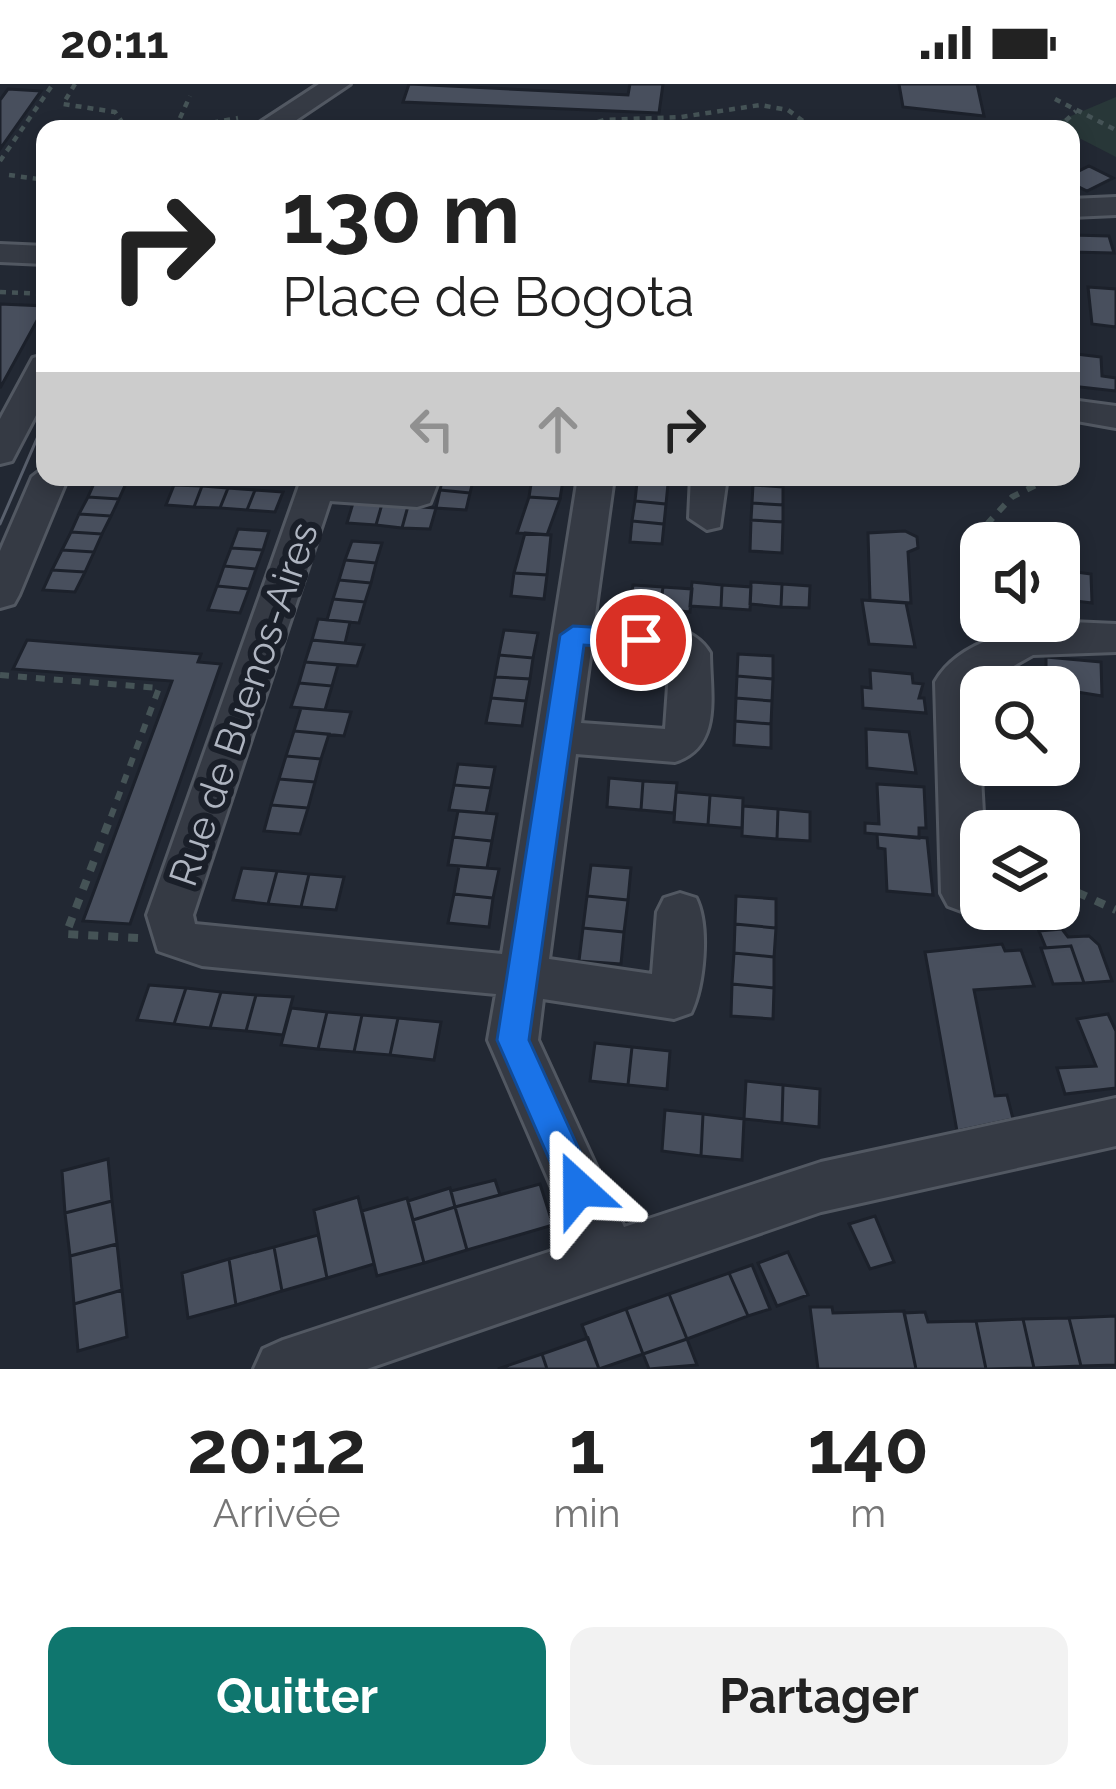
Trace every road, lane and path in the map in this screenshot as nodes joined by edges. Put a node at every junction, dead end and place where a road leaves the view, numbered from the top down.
1 (53, 84) edge
2 (75, 84) edge
3 (337, 84) edge
4 (190, 96) dead end
5 (1054, 99) dead end
6 (1076, 110) junction
7 (119, 120) edge
8 (180, 120) edge
9 (226, 120) edge
10 (255, 120) edge
11 (278, 120) edge
12 (604, 120) edge
13 (802, 120) edge
14 (1067, 120) edge
15 (1116, 130) edge
16 (0, 161) edge
17 (9, 175) dead end
18 (36, 179) edge
19 (1116, 206) edge
20 (1080, 208) edge
21 (0, 253) edge
22 (36, 255) edge
23 (0, 292) edge
24 (36, 294) edge
25 (36, 383) edge
26 (1080, 411) edge
27 (1116, 417) edge
28 (0, 454) edge
29 (46, 486) edge
30 (317, 486) edge
31 (345, 486) edge
32 (419, 486) edge
33 (595, 486) edge
34 (709, 486) edge
35 (1033, 486) edge
36 (707, 518) dead end
37 (989, 522) edge
38 (0, 595) edge
39 (573, 635) junction
40 (1116, 638) edge
41 (0, 675) edge
42 (557, 737) junction
43 (960, 810) edge
44 (1080, 894) edge
45 (1116, 910) edge
46 (680, 912) dead end
47 (93, 938) dead end
48 (524, 976) junction
49 (1116, 1122) edge
50 (610, 1260) junction
51 (283, 1369) edge

1 - 16 path
2 - 7 path
3 - 11 street
4 - 8 path
5 - 6 path
6 - 14 path
6 - 15 path
9 - 10 path
12 - 13 path
17 - 18 path
19 - 20 street
21 - 22 street
23 - 24 path
25 - 28 street
26 - 27 street
29 - 38 street
30 - 48 street, Rue de Buenos-Aires
31 - 32 street
33 - 39 street
34 - 36 street
35 - 37 path
39 - 42 street
39 - 42 street
40 - 43 street
41 - 47 path
42 - 48 street
44 - 45 path
46 - 48 street
48 - 50 street
49 - 50 street
50 - 51 street

